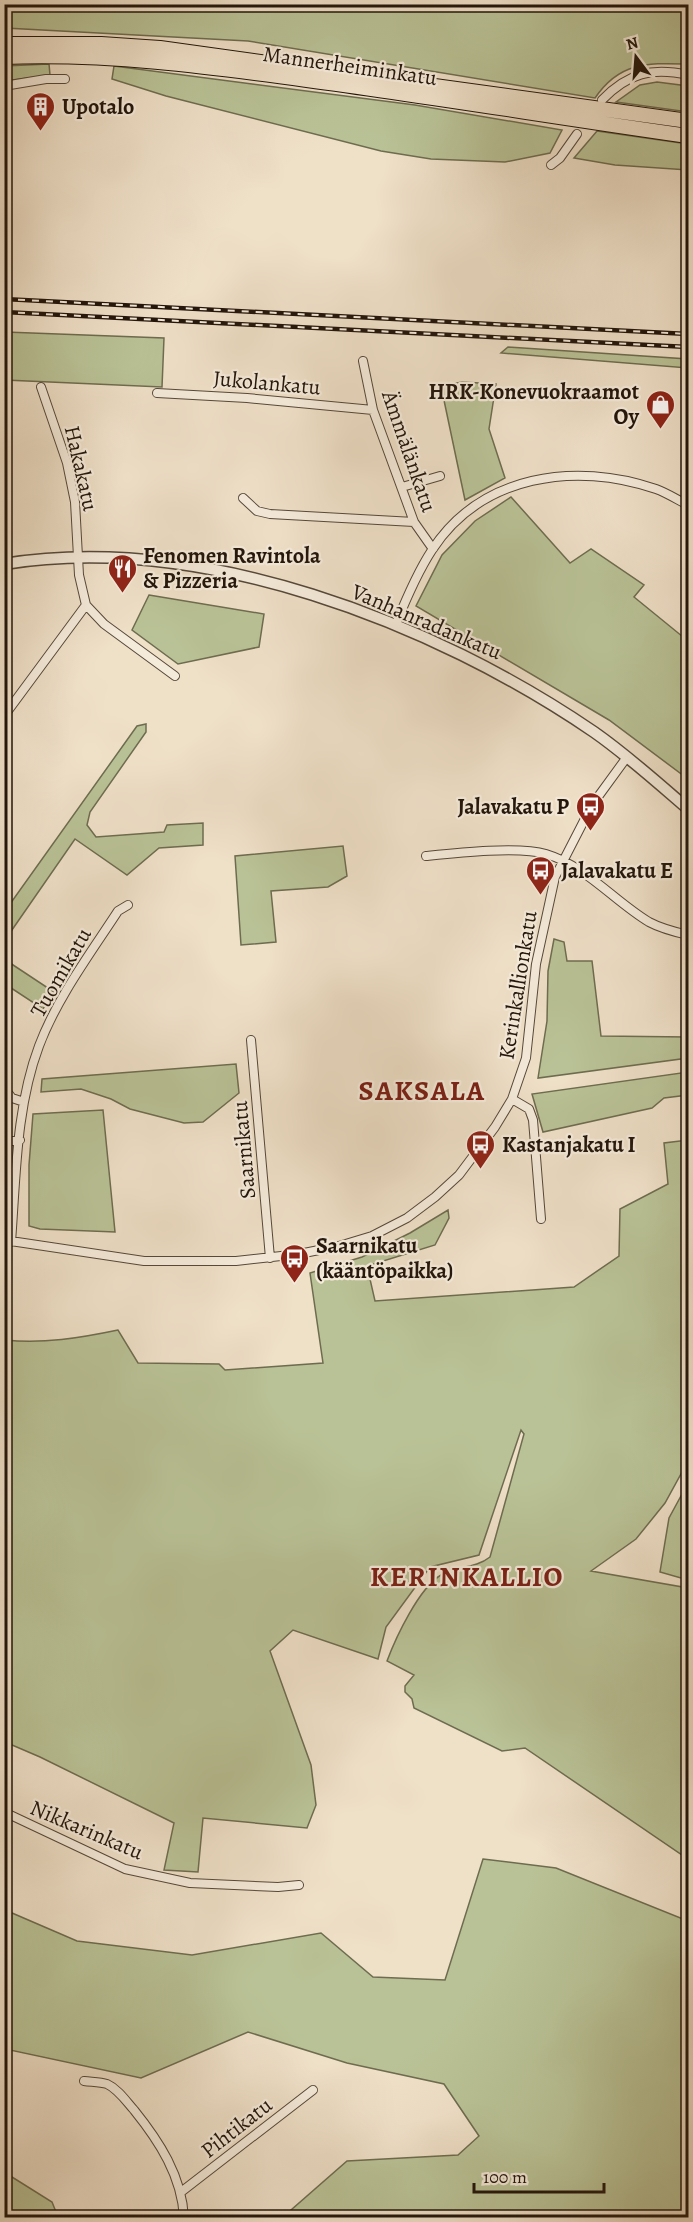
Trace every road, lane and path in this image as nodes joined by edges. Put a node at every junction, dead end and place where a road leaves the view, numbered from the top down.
1 (4, 44) edge
2 (4, 57) edge
3 (688, 75) edge
4 (65, 79) dead end
5 (4, 86) edge
6 (602, 100) dead end
7 (688, 121) edge
8 (577, 134) dead end
9 (688, 136) edge
10 (551, 165) dead end
11 (363, 361) dead end
12 (41, 387) dead end
13 (157, 393) dead end
14 (373, 410) junction
15 (440, 476) dead end
16 (402, 487) junction
17 (243, 498) dead end
18 (688, 505) edge
19 (414, 522) junction
20 (433, 549) junction
21 (79, 558) junction
22 (4, 564) edge
23 (86, 605) junction
24 (396, 624) junction
25 (175, 676) dead end
26 (4, 716) edge
27 (627, 757) junction
28 (688, 809) edge
29 (426, 856) dead end
30 (562, 861) junction
31 (128, 905) dead end
32 (688, 935) edge
33 (251, 1040) dead end
34 (4, 1088) edge
35 (512, 1099) junction
36 (24, 1102) junction
37 (20, 1140) junction
38 (4, 1142) edge
39 (541, 1219) dead end
40 (8, 1241) edge
41 (270, 1258) junction
42 (4, 1812) edge
43 (299, 1885) dead end
44 (84, 2081) dead end
45 (313, 2090) dead end
46 (181, 2192) junction
47 (184, 2217) edge

1 - 7 main road, Mannerheiminkatu
2 - 9 main road, Mannerheiminkatu
3 - 6 street
4 - 5 street
8 - 10 street
11 - 14 street, Ämmälänkatu
12 - 21 street, Hakakatu
13 - 14 street, Jukolankatu
14 - 16 street, Ämmälänkatu
15 - 16 street
16 - 19 street, Ämmälänkatu
17 - 19 street
18 - 20 street
19 - 20 street, Ämmälänkatu
20 - 24 street
21 - 22 street, Vanhanradankatu
21 - 23 street, Hakakatu
21 - 24 street, Vanhanradankatu
23 - 25 street
23 - 26 street
24 - 27 street, Vanhanradankatu
27 - 28 street, Vanhanradankatu
27 - 30 street, Kerinkallionkatu
29 - 30 street
30 - 32 street
30 - 35 street, Kerinkallionkatu
31 - 36 street, Tuomikatu
33 - 41 street, Saarnikatu
34 - 36 street
35 - 39 street
35 - 41 street, Kerinkallionkatu
36 - 37 street, Tuomikatu
37 - 38 street
37 - 40 street, Tuomikatu
40 - 41 street, Kerinkallionkatu
42 - 43 street, Nikkarinkatu
44 - 46 street, Pihtikatu
45 - 46 street, Pihtikatu
46 - 47 street, Pihtikatu

